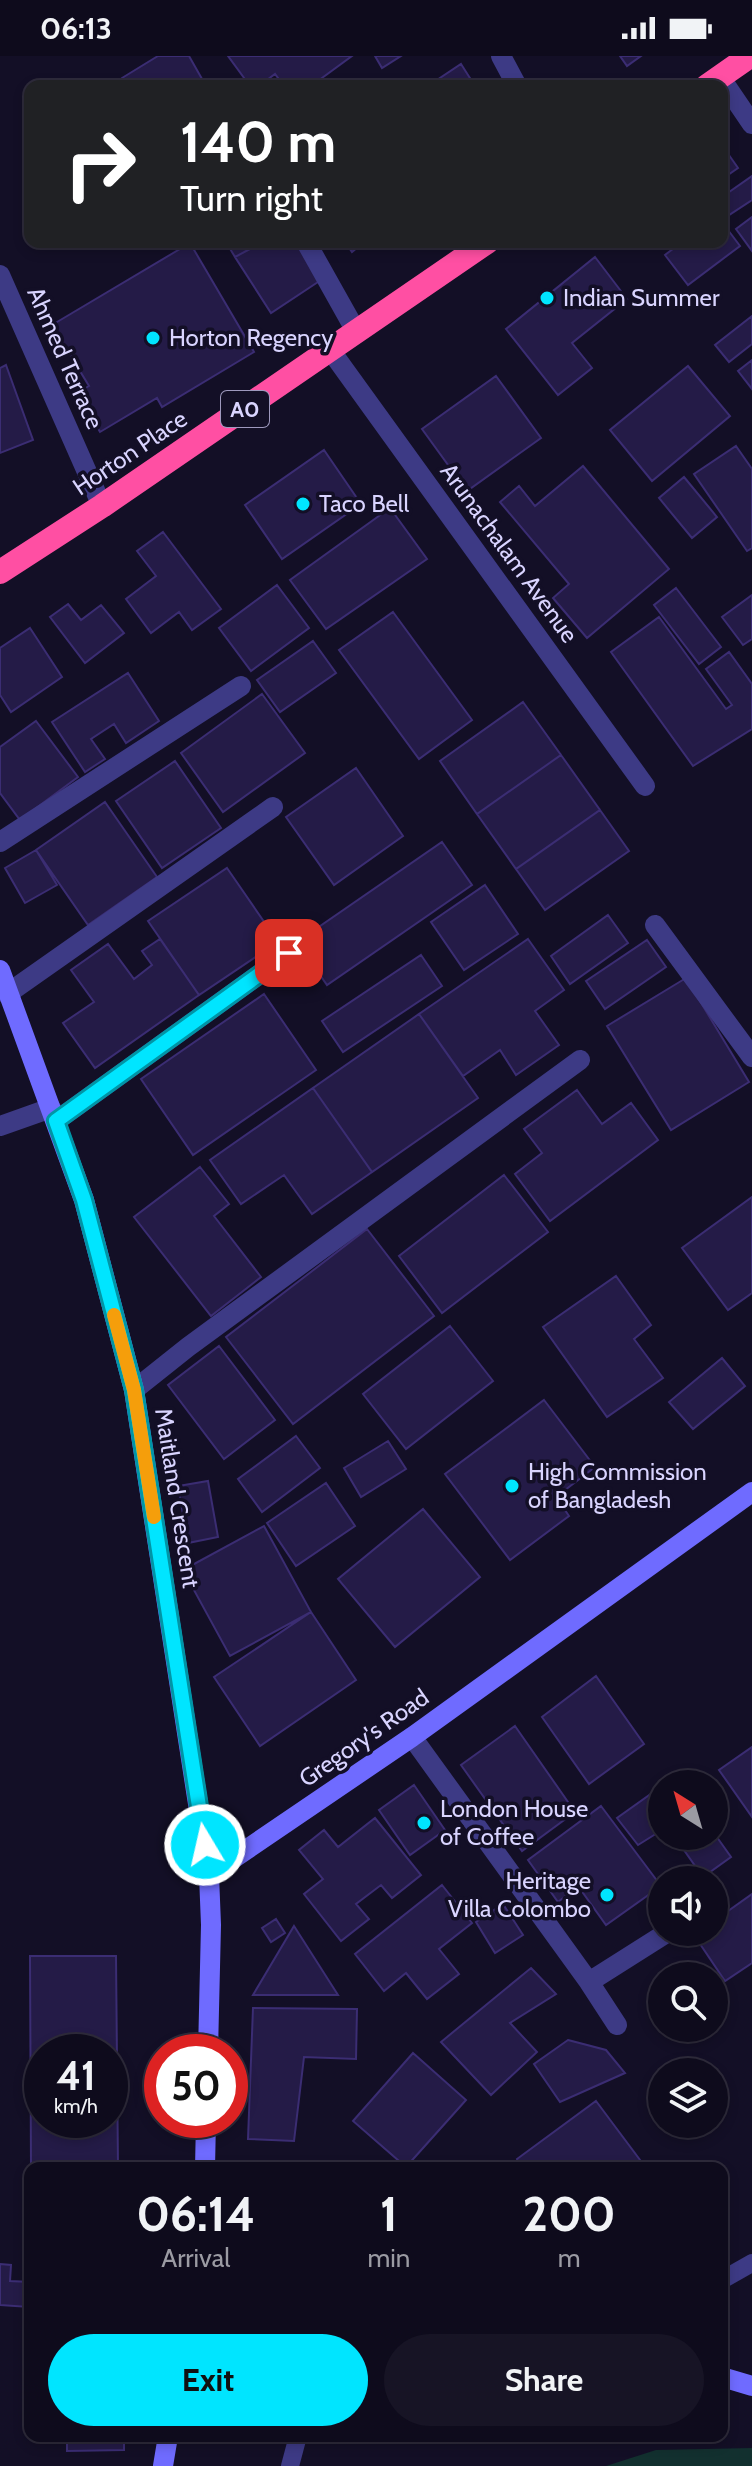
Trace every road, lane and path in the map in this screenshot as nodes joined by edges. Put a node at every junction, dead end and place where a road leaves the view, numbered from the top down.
1 (501, 56) edge
2 (750, 56) edge
3 (514, 80) edge
4 (716, 80) edge
5 (728, 98) edge
6 (752, 124) edge
7 (309, 248) edge
8 (478, 248) edge
9 (0, 275) edge
10 (357, 333) junction
11 (331, 351) junction
12 (102, 506) junction
13 (0, 572) edge
14 (241, 686) dead end
15 (645, 786) dead end
16 (273, 807) dead end
17 (0, 842) edge
18 (655, 925) dead end
19 (289, 953) dead end
20 (0, 970) edge
21 (7, 994) junction
22 (752, 1057) edge
23 (580, 1060) dead end
24 (53, 1114) junction
25 (0, 1126) edge
26 (134, 1390) junction
27 (749, 1500) edge
28 (412, 1737) junction
29 (209, 1875) junction
30 (648, 1945) edge
31 (589, 1982) junction
32 (617, 2025) dead end
33 (208, 2034) edge
34 (206, 2138) edge
35 (205, 2162) edge
36 (752, 2263) edge
37 (728, 2277) edge
38 (728, 2379) edge
39 (752, 2386) edge
40 (167, 2442) edge
41 (296, 2442) edge
42 (163, 2466) edge
43 (290, 2466) edge

1 - 3 street
2 - 4 highway
5 - 6 street
7 - 10 street
8 - 10 highway, Horton Place / A0
9 - 12 street, Ahmed Terrace
10 - 11 highway, Horton Place / A0
11 - 12 highway, Horton Place / A0
11 - 15 street, Arunachalam Avenue
12 - 13 highway, Horton Place / A0
14 - 17 street
16 - 21 street
18 - 22 street
19 - 24 street
20 - 21 main road, Maitland Crescent
21 - 24 main road, Maitland Crescent
23 - 26 street
24 - 25 street
24 - 26 main road, Maitland Crescent
26 - 29 main road, Maitland Crescent
27 - 28 main road, Gregory's Road
28 - 29 main road, Gregory's Road
28 - 31 street
29 - 33 main road, Maitland Crescent
30 - 31 street
31 - 32 street
34 - 35 main road
36 - 37 lane
38 - 39 main road
40 - 42 main road
41 - 43 lane

